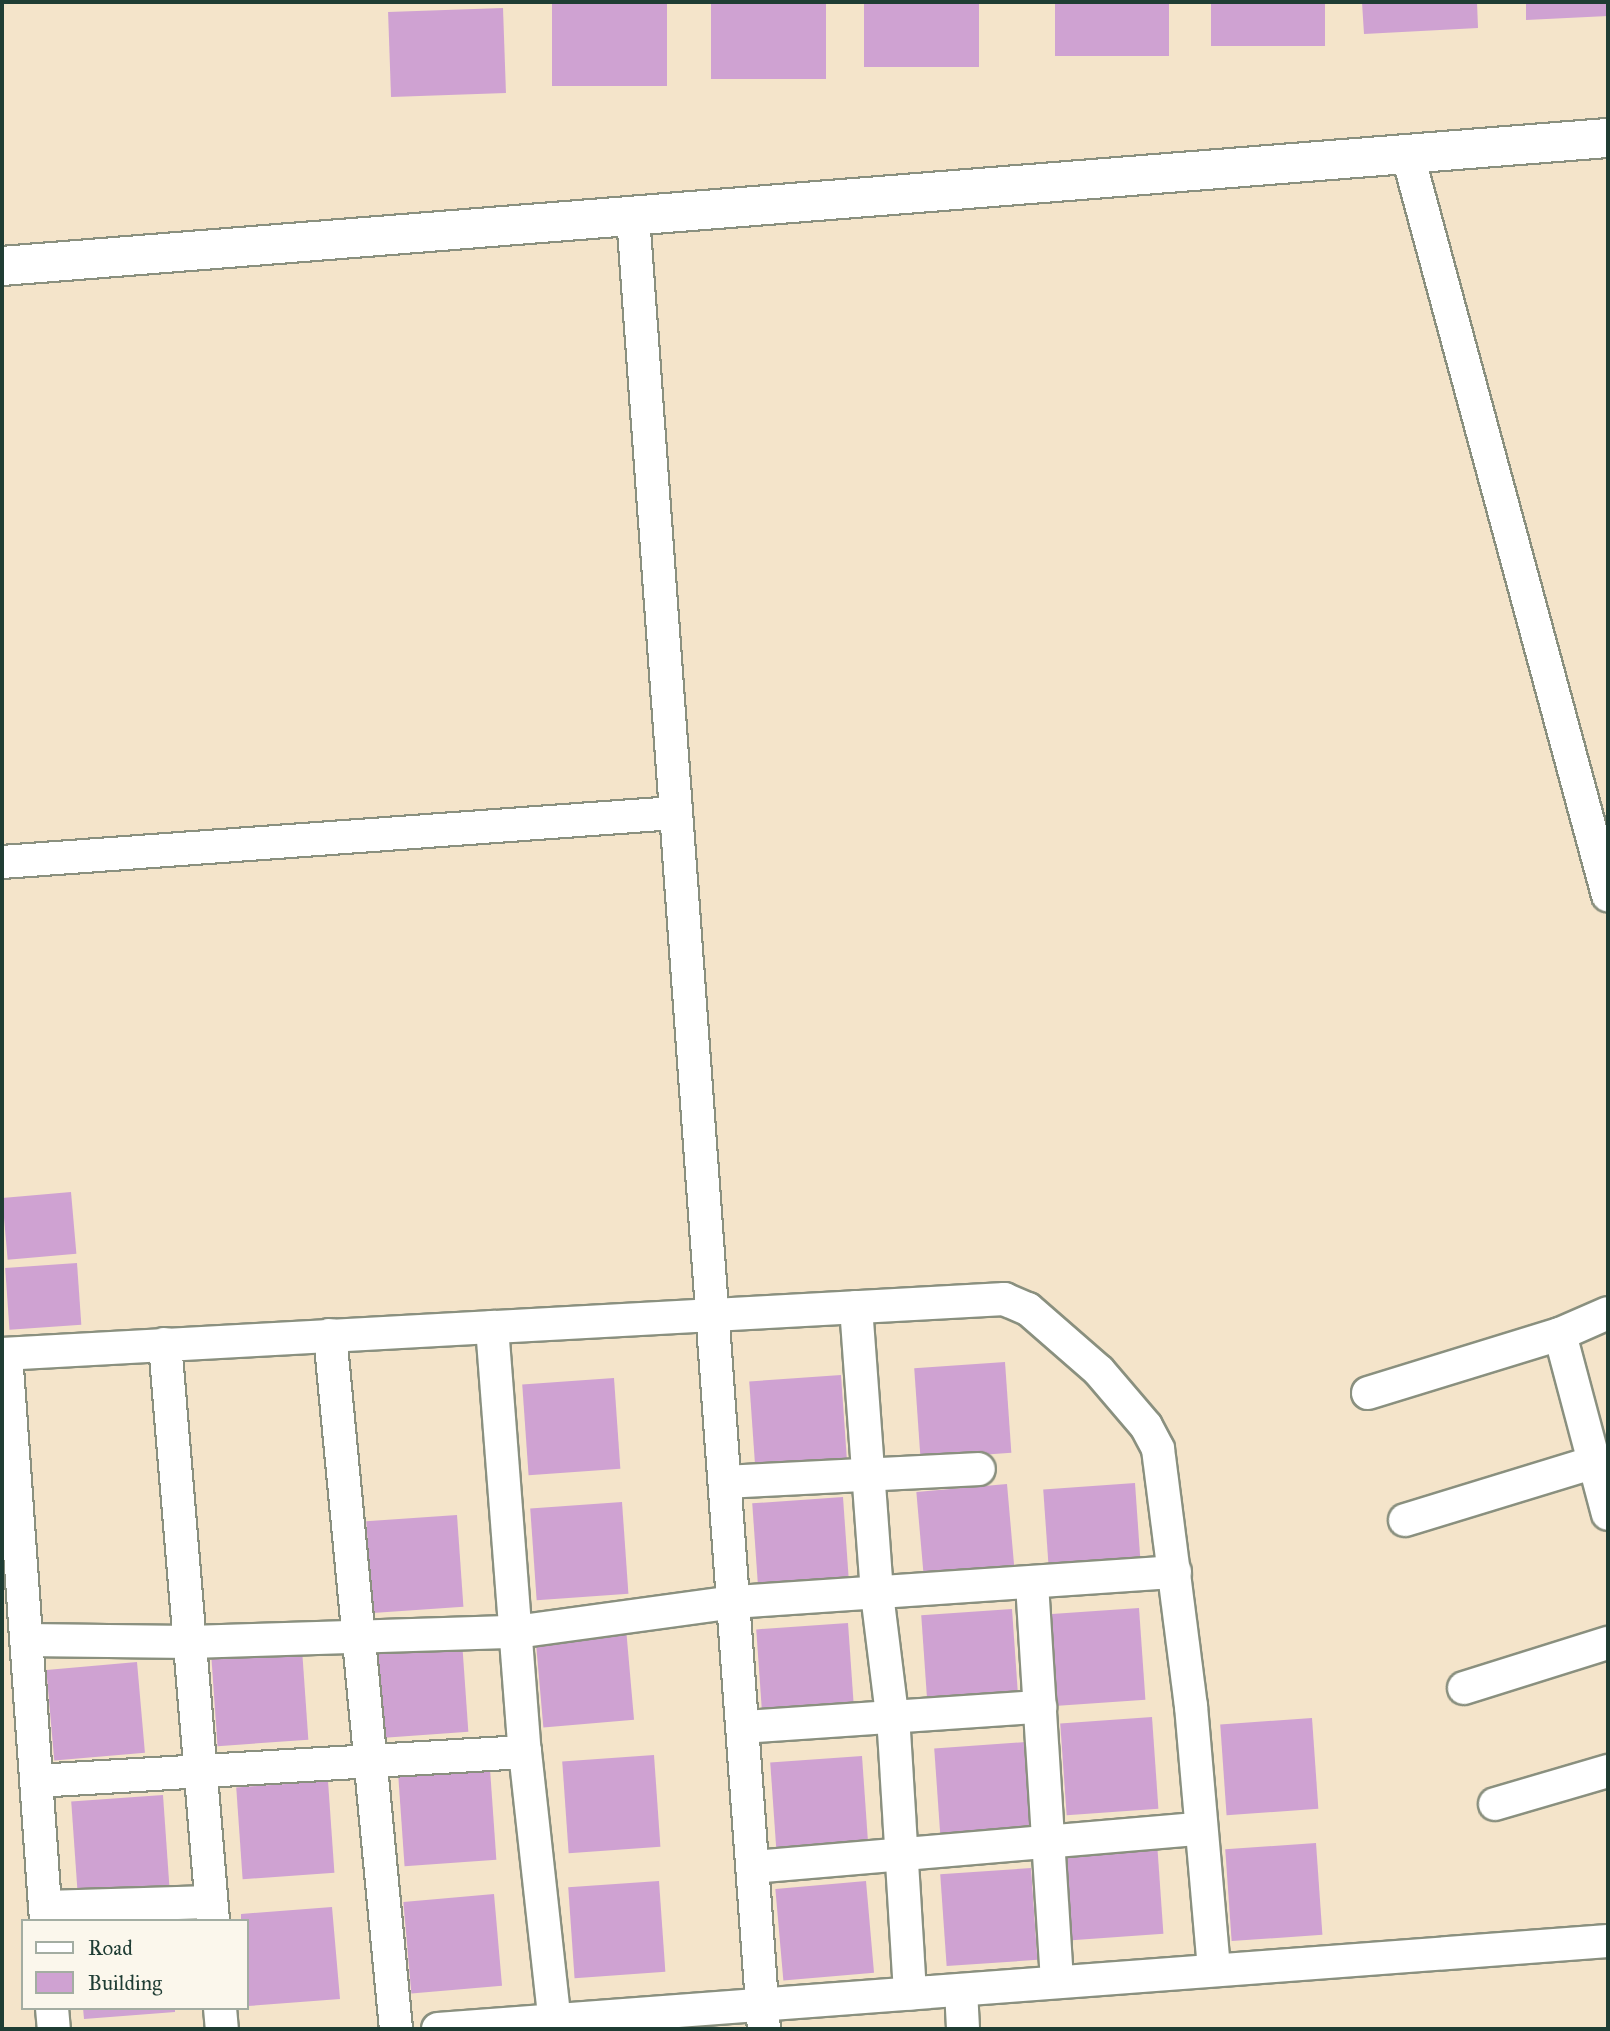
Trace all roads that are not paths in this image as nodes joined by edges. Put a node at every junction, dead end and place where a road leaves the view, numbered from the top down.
1 (1608, 138) edge
2 (1408, 156) junction
3 (633, 216) junction
4 (2, 266) edge
5 (674, 813) junction
6 (2, 862) edge
7 (1608, 895) edge
8 (856, 1307) junction
9 (1608, 1313) edge
10 (714, 1314) junction
11 (492, 1326) junction
12 (1560, 1334) junction
13 (330, 1335) junction
14 (165, 1344) junction
15 (4, 1354) edge
16 (1367, 1393) dead end
17 (1595, 1462) junction
18 (979, 1469) dead end
19 (872, 1476) junction
20 (725, 1482) junction
21 (1608, 1514) edge
22 (1405, 1520) dead end
23 (1175, 1572) junction
24 (1032, 1584) junction
25 (877, 1594) junction
26 (734, 1602) junction
27 (516, 1632) junction
28 (359, 1637) junction
29 (26, 1640) junction
30 (190, 1642) junction
31 (1608, 1643) edge
32 (1464, 1688) dead end
33 (1040, 1707) junction
34 (892, 1717) junction
35 (743, 1727) junction
36 (525, 1752) junction
37 (371, 1759) junction
38 (1608, 1771) edge
39 (201, 1774) junction
40 (36, 1781) junction
41 (1495, 1804) dead end
42 (1200, 1829) junction
43 (1048, 1842) junction
44 (900, 1854) junction
45 (753, 1867) junction
46 (212, 1911) edge
47 (46, 1914) edge
48 (1608, 1941) edge
49 (1214, 1970) junction
50 (1057, 1981) junction
51 (961, 1990) junction
52 (910, 1994) junction
53 (52, 2010) edge
54 (220, 2010) edge
55 (764, 2016) edge
56 (555, 2022) junction
57 (516, 2027) edge
58 (54, 2029) edge
59 (222, 2029) edge
60 (396, 2029) edge
61 (438, 2029) edge
62 (963, 2029) edge

1 - 2 main road
2 - 3 main road
2 - 7 street
3 - 4 main road
3 - 5 street
5 - 6 street
5 - 10 street
8 - 10 street
8 - 19 street
8 - 23 street
9 - 12 street
10 - 11 street
10 - 20 street
11 - 13 street
11 - 27 street
12 - 16 street
12 - 17 street
13 - 14 street
13 - 28 street
14 - 15 street
14 - 30 street
15 - 29 street
17 - 21 street
17 - 22 street
18 - 19 street
19 - 20 street
19 - 25 street
20 - 26 street
23 - 24 street
23 - 42 street
24 - 25 street
24 - 33 street
25 - 26 street
25 - 34 street
26 - 27 street
26 - 35 street
27 - 28 street
27 - 36 street
28 - 30 street
28 - 37 street
29 - 30 street
29 - 40 street
30 - 39 street
31 - 32 street
33 - 34 street
33 - 43 street
34 - 35 street
34 - 44 street
35 - 45 street
36 - 37 street
36 - 56 street
37 - 39 street
37 - 60 street
38 - 41 street
39 - 40 street
39 - 46 street
40 - 47 street
42 - 43 street
42 - 49 street
43 - 44 street
43 - 50 street
44 - 45 street
44 - 52 street
45 - 55 street
46 - 47 street
48 - 49 street
49 - 50 street
50 - 51 street
51 - 52 street
51 - 62 street
52 - 55 street
53 - 58 street
54 - 59 street
55 - 56 street
56 - 57 street
57 - 61 street

